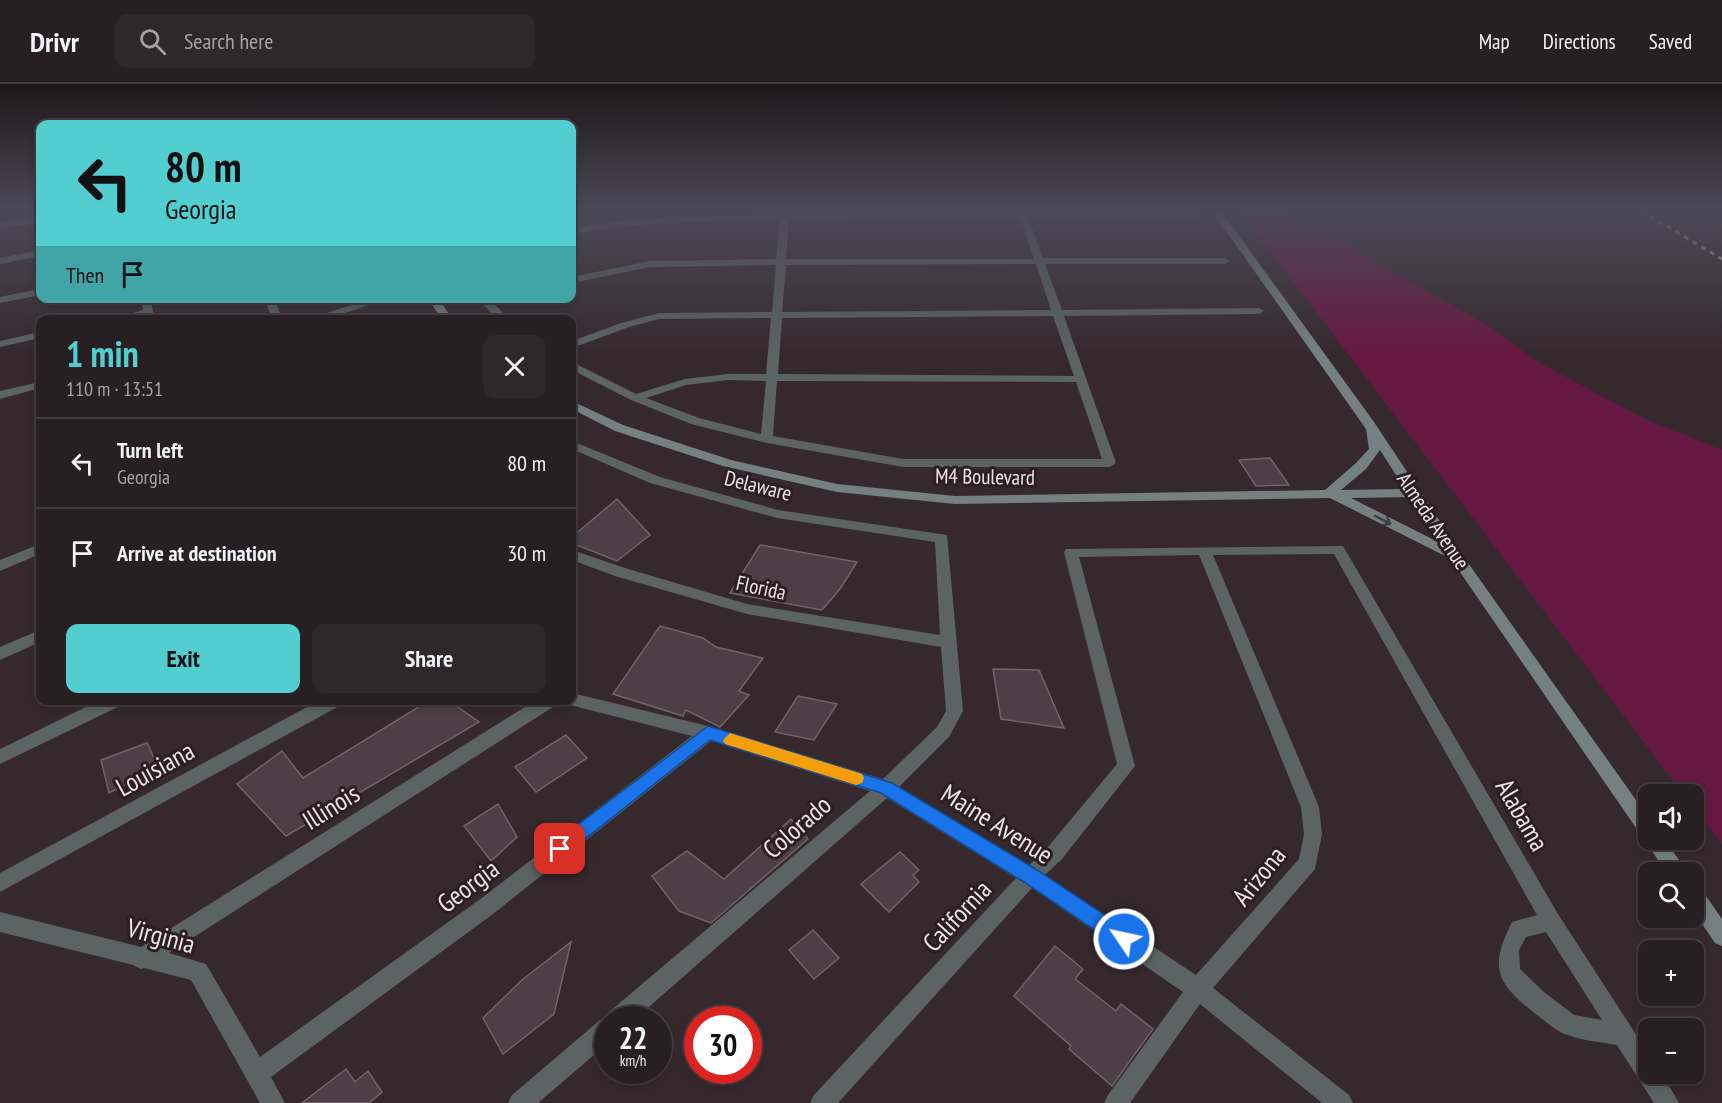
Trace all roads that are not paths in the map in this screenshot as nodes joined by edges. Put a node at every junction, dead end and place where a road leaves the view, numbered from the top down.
1 (1250, 259) edge
2 (781, 261) junction
3 (1040, 261) junction
4 (1225, 261) dead end
5 (576, 279) edge
6 (36, 293) edge
7 (0, 300) edge
8 (372, 303) edge
9 (485, 303) edge
10 (1259, 311) dead end
11 (1057, 312) junction
12 (777, 313) junction
13 (329, 315) edge
14 (499, 315) edge
15 (36, 336) edge
16 (0, 344) edge
17 (576, 344) edge
18 (576, 368) edge
19 (772, 377) junction
20 (1081, 379) junction
21 (36, 386) edge
22 (0, 395) edge
23 (634, 398) junction
24 (576, 407) edge
25 (1370, 425) junction
26 (767, 439) junction
27 (576, 448) edge
28 (1330, 493) junction
29 (1413, 493) junction
30 (942, 538) joint
31 (36, 551) edge
32 (1204, 551) junction
33 (576, 556) edge
34 (1456, 556) junction
35 (0, 567) edge
36 (36, 638) edge
37 (948, 642) junction
38 (0, 654) edge
39 (576, 700) edge
40 (106, 705) edge
41 (326, 705) edge
42 (542, 705) edge
43 (708, 733) junction
44 (0, 757) edge
45 (886, 788) junction
46 (1638, 818) edge
47 (1030, 876) junction
48 (0, 883) edge
49 (1704, 910) edge
50 (1551, 921) junction
51 (0, 922) edge
52 (1722, 936) edge
53 (141, 959) junction
54 (1198, 989) junction
55 (633, 1006) edge
56 (1622, 1035) junction
57 (594, 1040) edge
58 (256, 1074) junction
59 (273, 1103) edge
60 (520, 1103) edge
61 (822, 1103) edge
62 (1116, 1103) edge
63 (1341, 1103) edge
64 (1667, 1103) edge

1 - 25 main road, Almeda Avenue
2 - 3 street
2 - 5 street
2 - 12 street
3 - 4 street
3 - 11 street
6 - 7 street
8 - 13 street
9 - 14 street
10 - 11 street
11 - 12 street
11 - 20 street
12 - 17 street
12 - 19 street
15 - 16 street
18 - 23 street
19 - 20 street
19 - 23 street
19 - 26 street
20 - 26 street
21 - 22 street
23 - 26 street
24 - 28 main road, M4 Boulevard
25 - 28 main road
25 - 29 main road, Almeda Avenue
27 - 30 street, Delaware
28 - 29 main road, M4 Boulevard
28 -> 34 main road
29 - 34 main road, Almeda Avenue
30 - 37 street, Colorado
31 - 35 street
32 - 47 street, California
32 - 50 street, Alabama
32 - 54 street, Arizona
33 - 37 street, Florida
34 - 46 main road, Almeda Avenue
36 - 38 street
37 - 45 street, Colorado
39 - 43 street, Maine Avenue
40 - 44 street
41 - 48 street, Louisiana
42 - 53 street, Illinois
43 - 45 street, Maine Avenue
43 - 58 street, Georgia
45 - 47 street, Maine Avenue
45 - 55 street, Colorado
47 - 54 street, Maine Avenue
47 - 61 street, California
49 - 52 main road
50 - 56 street, Alabama
50 - 56 street
51 - 53 street, Virginia
53 - 58 street, Virginia
54 - 62 street, Arizona
54 - 63 street, Maine Avenue
56 - 64 street, Alabama
57 - 60 street
58 - 59 street, Virginia

